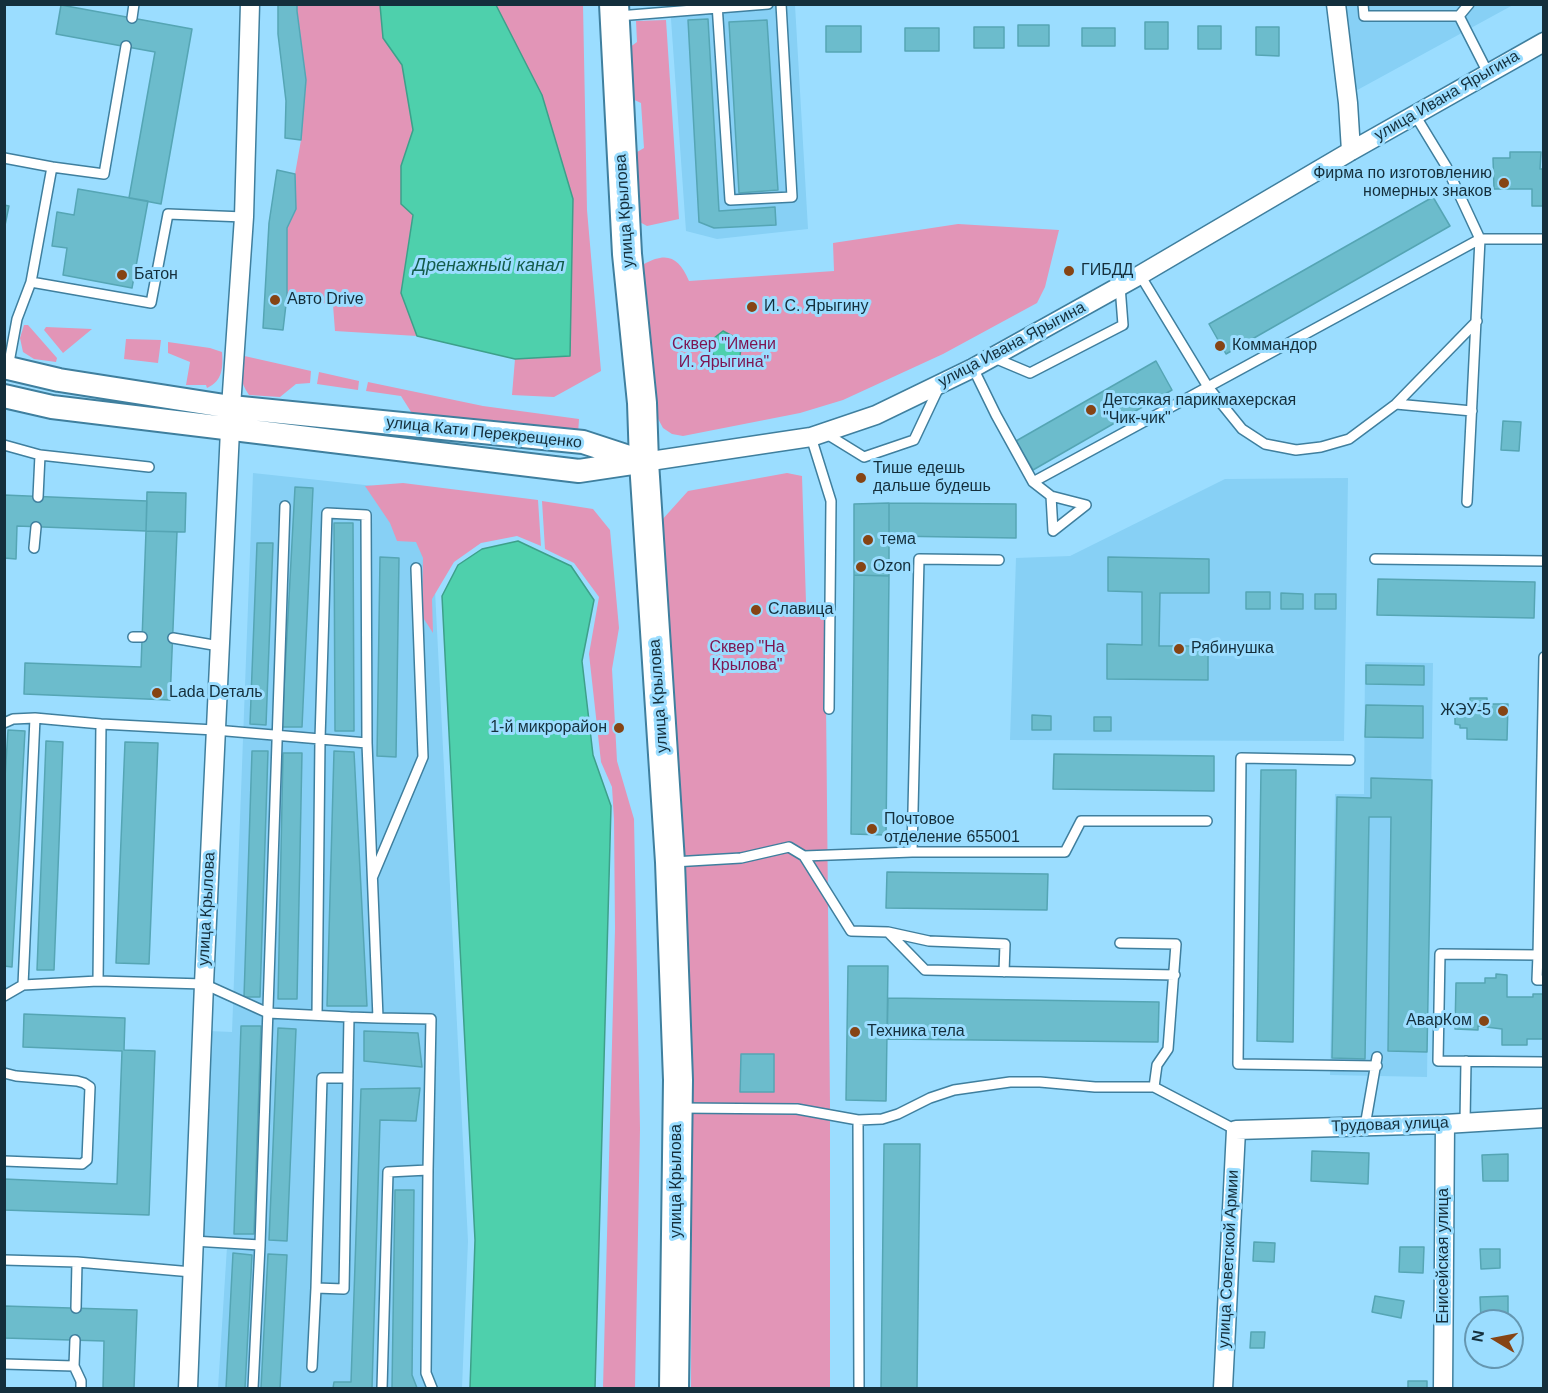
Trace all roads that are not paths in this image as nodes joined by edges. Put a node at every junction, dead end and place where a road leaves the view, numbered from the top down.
1 (134, 4) edge
2 (250, 4) edge
3 (768, 4) edge
4 (781, 4) edge
5 (1336, 4) edge
6 (1364, 4) edge
7 (1469, 4) edge
8 (717, 7) edge
9 (614, 10) edge
10 (1459, 16) junction
11 (132, 18) dead end
12 (1544, 42) edge
13 (126, 46) dead end
14 (1488, 73) junction
15 (1415, 115) junction
16 (1351, 151) junction
17 (4, 158) edge
18 (52, 166) junction
19 (244, 217) junction
20 (1480, 239) junction
21 (1544, 239) edge
22 (1140, 275) junction
23 (32, 282) junction
24 (1120, 286) junction
25 (1477, 321) junction
26 (992, 357) junction
27 (6, 368) edge
28 (973, 368) junction
29 (941, 383) junction
30 (1208, 387) junction
31 (4, 396) edge
32 (1396, 404) junction
33 (231, 407) junction
34 (1472, 411) junction
35 (230, 430) junction
36 (818, 435) junction
37 (4, 445) edge
38 (40, 454) junction
39 (644, 462) junction
40 (149, 468) dead end
41 (1033, 482) junction
42 (1051, 496) junction
43 (38, 497) dead end
44 (1467, 502) dead end
45 (285, 506) dead end
46 (36, 527) dead end
47 (34, 548) dead end
48 (1375, 559) dead end
49 (999, 560) dead end
50 (1544, 561) edge
51 (416, 568) dead end
52 (173, 638) dead end
53 (219, 646) junction
54 (1544, 657) edge
55 (829, 709) dead end
56 (35, 718) junction
57 (4, 723) edge
58 (101, 724) junction
59 (215, 730) junction
60 (277, 735) junction
61 (320, 739) junction
62 (367, 743) junction
63 (1350, 760) dead end
64 (1208, 821) dead end
65 (912, 852) junction
66 (804, 856) junction
67 (670, 862) junction
68 (372, 878) junction
69 (888, 932) junction
70 (1120, 943) dead end
71 (1538, 955) junction
72 (1004, 972) junction
73 (1175, 975) junction
74 (1544, 980) edge
75 (98, 981) junction
76 (204, 984) junction
77 (23, 985) junction
78 (4, 996) edge
79 (268, 1013) junction
80 (317, 1015) junction
81 (349, 1017) junction
82 (378, 1018) junction
83 (1466, 1061) junction
84 (1544, 1062) edge
85 (4, 1073) edge
86 (348, 1078) junction
87 (1154, 1088) junction
88 (678, 1108) junction
89 (1544, 1118) edge
90 (858, 1120) junction
91 (1465, 1122) junction
92 (1445, 1124) junction
93 (1365, 1126) junction
94 (1236, 1130) junction
95 (4, 1161) edge
96 (428, 1170) junction
97 (193, 1241) junction
98 (260, 1245) junction
99 (4, 1260) edge
100 (77, 1262) junction
101 (192, 1272) junction
102 (316, 1288) junction
103 (76, 1308) dead end
104 (75, 1340) dead end
105 (4, 1364) edge
106 (74, 1366) junction
107 (312, 1367) dead end
108 (81, 1389) edge
109 (188, 1389) edge
110 (253, 1389) edge
111 (382, 1389) edge
112 (432, 1389) edge
113 (674, 1389) edge
114 (859, 1389) edge
115 (1222, 1389) edge
116 (1443, 1389) edge

1 - 11 lane
2 - 19 street
3 - 8 lane
4 - 8 lane
5 - 16 street, улица Ивана Ярыгина
6 - 10 lane
7 - 10 lane
8 - 9 lane
9 - 39 main road, улица Крылова
10 - 14 lane
12 - 14 street, улица Ивана Ярыгина
13 - 18 lane
14 - 15 street, улица Ивана Ярыгина
15 - 16 street, улица Ивана Ярыгина
15 - 20 lane
16 - 22 street, улица Ивана Ярыгина
17 - 18 lane
18 - 23 lane
19 - 23 lane
19 - 33 street
20 - 21 lane
20 - 25 lane
20 - 30 lane
22 - 24 street, улица Ивана Ярыгина
22 - 30 lane
23 - 27 lane
24 - 26 street, улица Ивана Ярыгина
24 - 26 lane
25 - 32 lane
25 - 34 lane
26 - 28 street, улица Ивана Ярыгина
27 - 33 street, улица Кати Перекрещенко
28 - 29 street, улица Ивана Ярыгина
28 - 41 lane
29 - 36 street, улица Ивана Ярыгина
29 - 36 lane
30 - 32 lane
30 - 41 lane
31 - 35 street, улица Кати Перекрещенко
32 - 34 lane
33 - 39 street, улица Кати Перекрещенко
34 - 44 lane
35 - 39 street, улица Кати Перекрещенко
35 - 53 street, улица Крылова
36 - 39 street, улица Ивана Ярыгина
36 - 55 lane
37 - 38 lane
38 - 40 lane
38 - 43 lane
39 - 67 main road, улица Крылова
41 - 42 lane
42 - 42 lane
45 - 60 lane
46 - 47 lane
48 - 50 lane
49 - 65 lane
51 - 68 lane
52 - 53 lane
53 - 59 street, улица Крылова
54 - 71 lane
56 - 57 lane
56 - 58 lane
56 - 77 lane
58 - 59 lane
58 - 75 lane
59 - 60 lane
59 - 76 street, улица Крылова
60 - 61 lane
60 - 79 lane
61 - 62 lane
61 - 62 lane
61 - 80 lane
62 - 68 lane
63 - 93 lane
64 - 65 lane
65 - 66 lane
66 - 67 lane
66 - 69 lane
67 - 88 main road, улица Крылова
68 - 82 lane
69 - 72 lane
69 - 72 lane
70 - 73 lane
71 - 74 lane
71 - 83 lane
72 - 73 lane
73 - 87 lane
75 - 76 lane
75 - 77 lane
76 - 79 lane
76 - 97 street, улица Крылова
77 - 78 lane
79 - 80 lane
79 - 98 lane
80 - 81 lane
81 - 82 lane
81 - 86 lane
82 - 96 lane
83 - 84 lane
83 - 91 lane
85 - 95 lane
86 - 102 lane
86 - 102 lane
87 - 90 lane
87 - 94 lane
88 - 90 lane
88 - 113 main road, улица Крылова
89 - 91 street, Трудовая улица
90 - 114 lane
91 - 92 street, Трудовая улица
92 - 93 street, Трудовая улица
92 - 116 street, Енисейская улица
93 - 94 street, Трудовая улица
94 - 115 street, улица Советской Армии
96 - 111 lane
96 - 112 lane
97 - 98 lane
97 - 101 street, улица Крылова
98 - 110 lane
99 - 100 lane
100 - 101 lane
100 - 103 lane
101 - 109 street, улица Крылова
102 - 107 lane
104 - 106 lane
105 - 106 lane
106 - 108 lane

